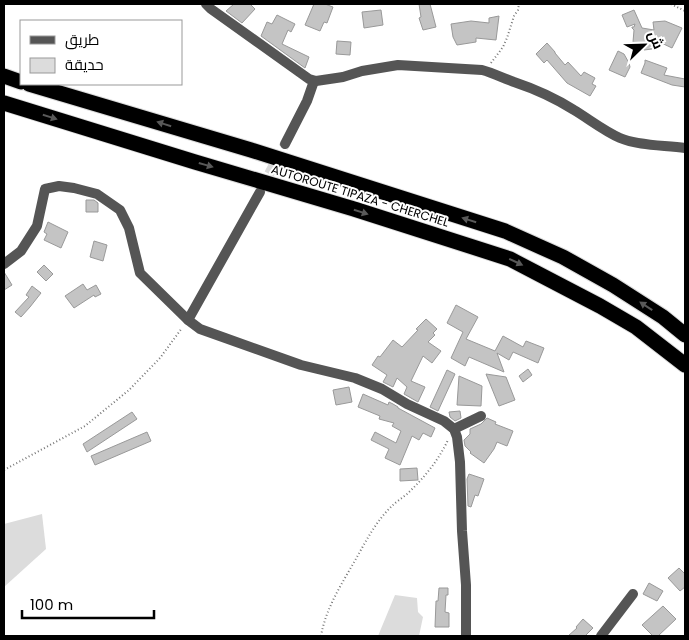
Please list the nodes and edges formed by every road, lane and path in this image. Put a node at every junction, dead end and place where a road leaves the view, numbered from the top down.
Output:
1 (206, 4) edge
2 (519, 4) edge
3 (671, 4) edge
4 (685, 11) edge
5 (485, 71) junction
6 (4, 76) edge
7 (314, 81) junction
8 (20, 82) edge
9 (32, 85) edge
10 (4, 103) edge
11 (285, 144) tunnel mouth
12 (685, 148) edge
13 (260, 192) tunnel mouth
14 (4, 264) edge
15 (188, 320) junction
16 (685, 335) edge
17 (685, 365) edge
18 (482, 416) dead end
19 (454, 429) junction
20 (4, 470) edge
21 (633, 594) dead end
22 (320, 636) edge
23 (466, 636) edge
24 (601, 636) edge

1 - 7 street
2 - 5 path
3 - 4 path
5 - 7 street
5 - 12 street
6 - 8 highway
7 - 11 street
16 -> 9 highway, AUTOROUTE TIPAZA - CHERCHEL
10 -> 17 highway, AUTOROUTE TIPAZA - CHERCHEL
13 - 15 street
14 - 15 street
15 - 19 street
15 - 20 path
18 - 19 street
19 - 22 path
19 - 23 street
21 - 24 street

